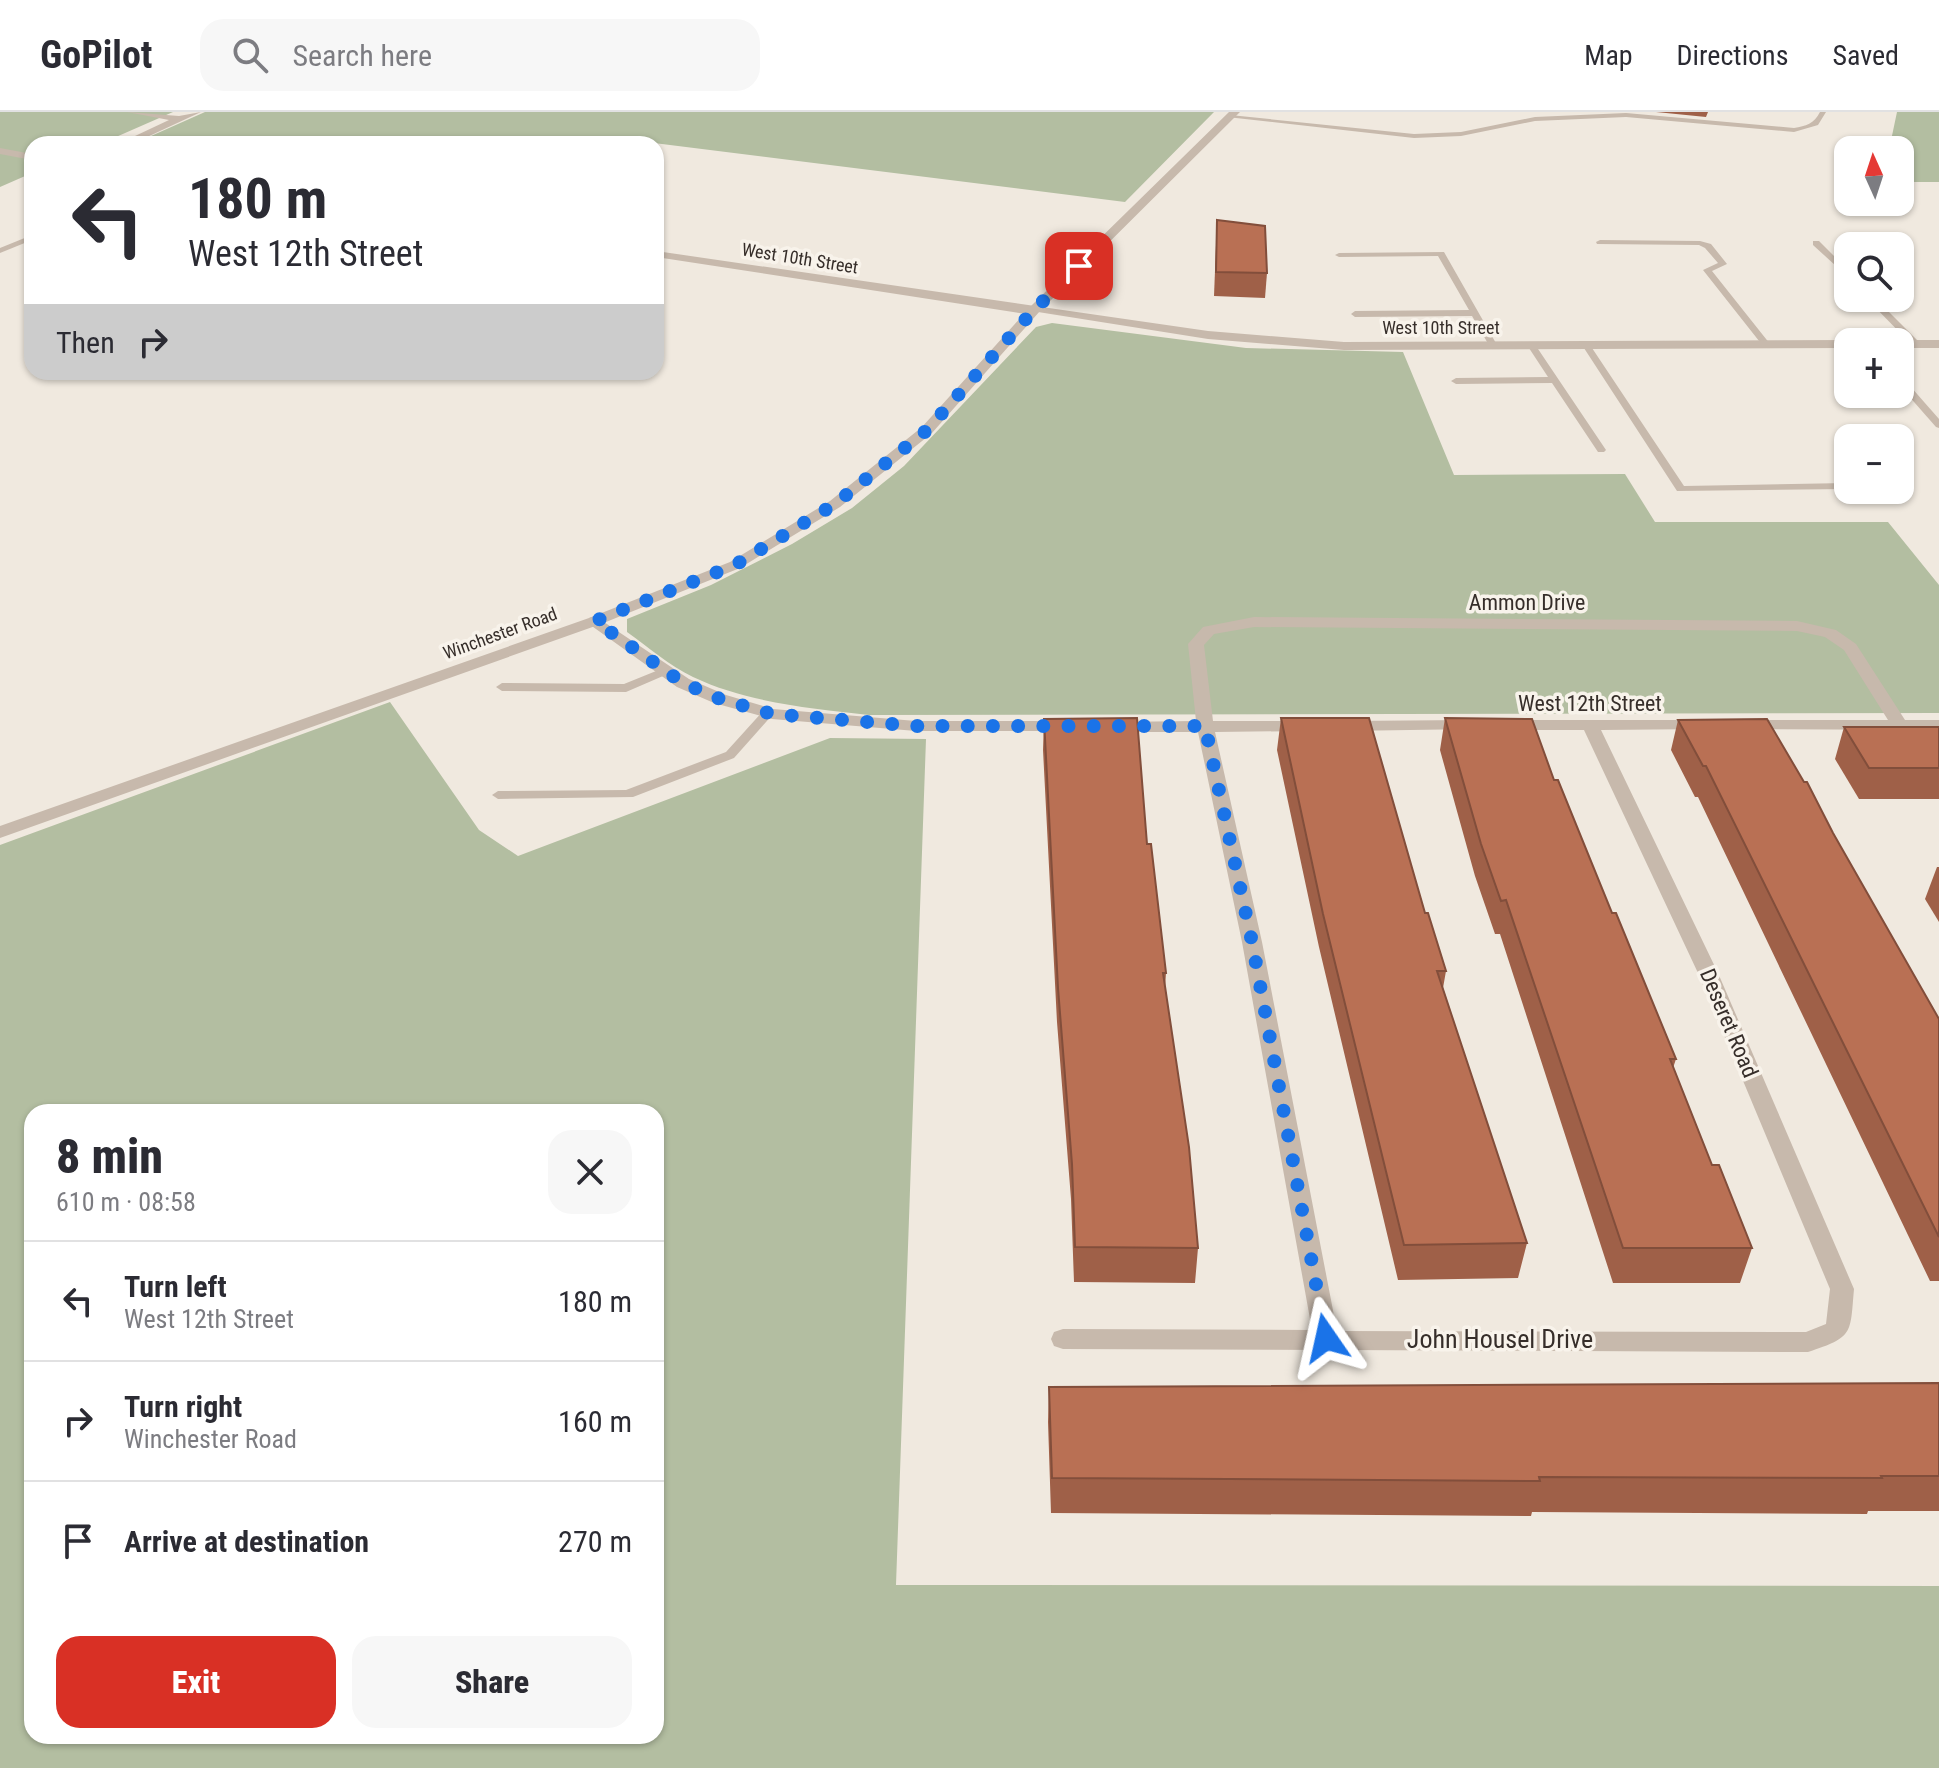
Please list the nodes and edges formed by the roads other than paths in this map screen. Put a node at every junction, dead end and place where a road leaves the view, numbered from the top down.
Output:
1 (132, 112) edge
2 (196, 112) edge
3 (1823, 112) edge
4 (1232, 115) edge
5 (181, 119) junction
6 (142, 136) edge
7 (0, 151) edge
8 (24, 156) edge
9 (24, 240) edge
10 (1600, 242) dead end
11 (1816, 243) dead end
12 (0, 251) edge
13 (664, 255) edge
14 (1339, 255) dead end
15 (1834, 261) edge
16 (1035, 310) junction
17 (1884, 312) edge
18 (1475, 313) junction
19 (1355, 314) dead end
20 (1766, 344) junction
21 (1834, 344) edge
22 (1916, 344) joint
23 (1939, 344) edge
24 (1493, 345) junction
25 (1531, 345) junction
26 (1586, 345) junction
27 (1552, 380) junction
28 (1456, 381) dead end
29 (1914, 396) edge
30 (1939, 425) edge
31 (1601, 450) dead end
32 (1834, 486) edge
33 (595, 621) junction
34 (666, 671) junction
35 (502, 687) dead end
36 (768, 713) junction
37 (1899, 724) junction
38 (1590, 725) junction
39 (1939, 725) edge
40 (1205, 726) junction
41 (498, 795) dead end
42 (0, 832) edge
43 (1838, 1329) joint
44 (1326, 1338) junction
45 (1063, 1339) dead end

1 - 5 street
2 - 5 street
3 - 4 lane
4 - 16 street, Winchester Road
5 - 6 street
7 - 8 street
9 - 12 lane
10 - 20 lane
11 - 15 lane
13 - 16 street, West 10th Street
14 - 18 lane
16 - 24 street, West 10th Street
16 - 33 street, Winchester Road
17 - 22 lane
18 - 19 lane
18 - 24 lane
20 - 21 street, West 10th Street
20 - 26 street, West 10th Street
22 - 23 street
24 - 25 street, West 10th Street
25 - 26 street, West 10th Street
25 - 27 lane
26 - 32 lane
27 - 28 lane
27 - 31 lane
29 - 30 lane
33 - 34 street, West 12th Street
33 - 42 street, Winchester Road
34 - 35 lane
34 - 36 street, West 12th Street
36 - 40 street, West 12th Street
36 - 41 lane
37 - 38 street, West 12th Street
37 - 39 street, West 12th Street
37 - 40 street, Ammon Drive
38 - 40 street, West 12th Street
38 - 43 street, Deseret Road
40 - 44 street, Ammon Drive
43 - 44 street, John Housel Drive
44 - 45 street, John Housel Drive

